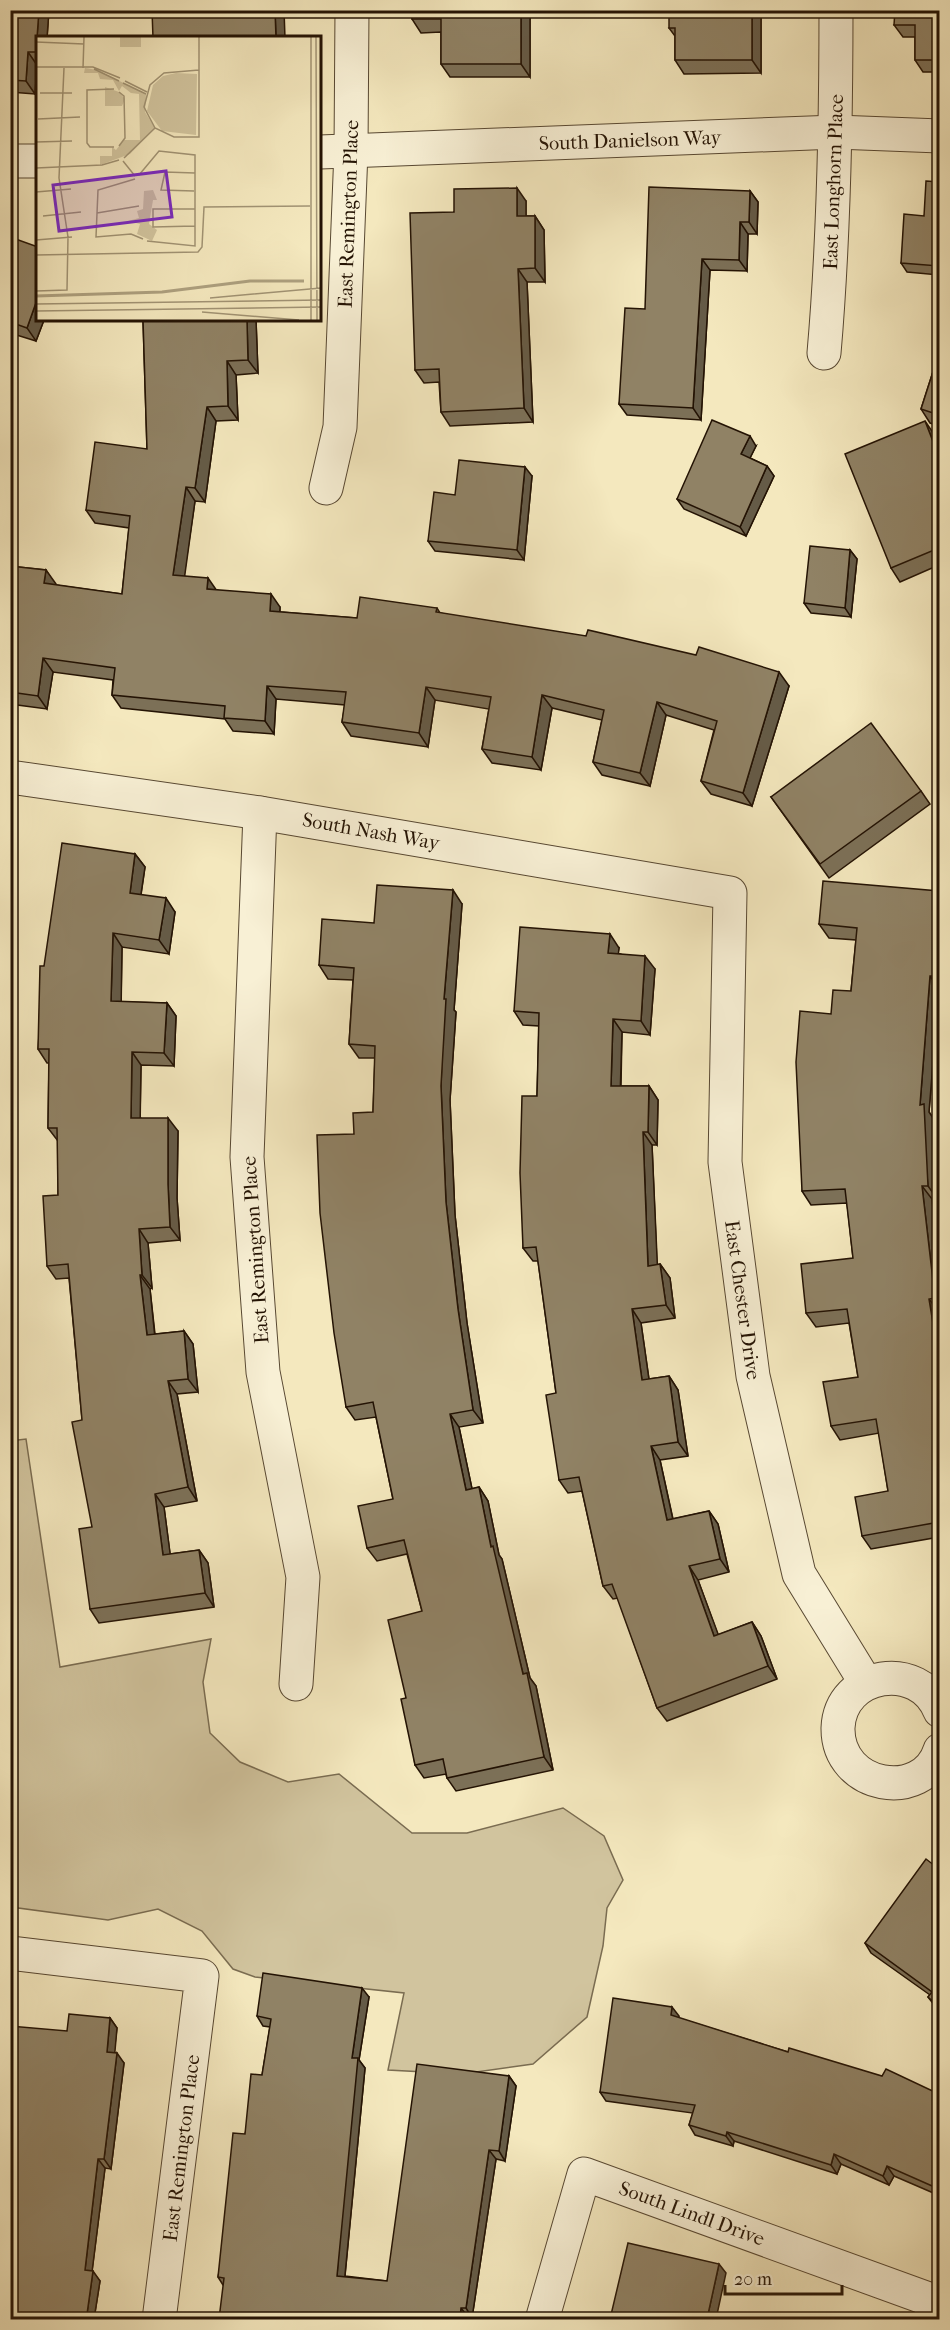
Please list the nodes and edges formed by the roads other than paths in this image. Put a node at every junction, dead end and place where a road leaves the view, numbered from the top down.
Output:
1 (352, 10) edge
2 (836, 10) edge
3 (836, 132) junction
4 (939, 136) edge
5 (335, 152) edge
6 (10, 161) edge
7 (36, 161) edge
8 (824, 353) dead end
9 (326, 488) dead end
10 (10, 777) edge
11 (260, 813) junction
12 (730, 893) joint
13 (866, 1683) junction
14 (296, 1684) dead end
15 (935, 1694) edge
16 (935, 1768) edge
17 (10, 1953) edge
18 (932, 2310) edge
19 (159, 2319) edge
20 (542, 2319) edge

1 - 5 street, East Remington Place
2 - 3 street, East Longhorn Place
3 - 4 street, South Danielson Way
3 - 5 street, South Danielson Way
3 - 8 street, East Longhorn Place
5 - 9 street, East Remington Place
6 - 7 street
10 - 11 street, South Nash Way
11 - 12 street, South Nash Way
11 - 14 street, East Remington Place
12 - 13 street, East Chester Drive
13 - 15 street
13 - 16 street
17 - 19 street, East Remington Place
18 - 20 street, South Lindl Drive

